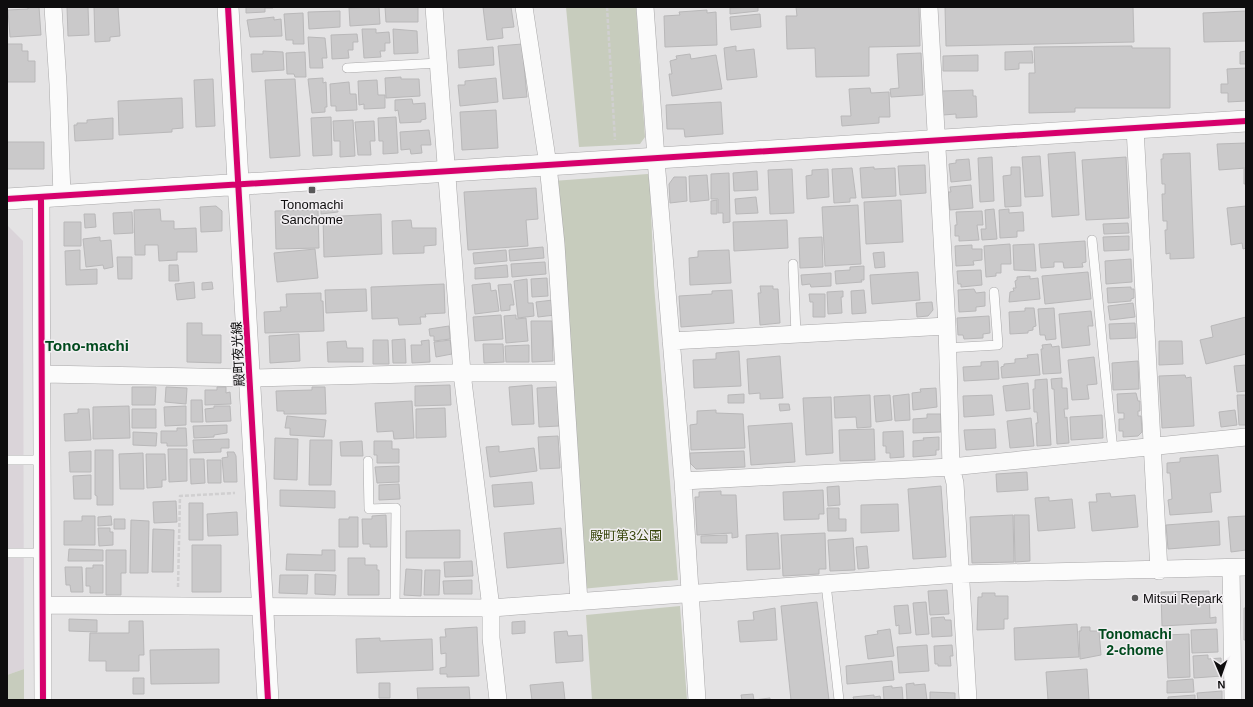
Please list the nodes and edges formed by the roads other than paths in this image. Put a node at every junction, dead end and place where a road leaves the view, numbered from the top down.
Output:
1 (53, 7) edge
2 (228, 7) edge
3 (434, 7) edge
4 (524, 7) edge
5 (645, 7) edge
6 (929, 7) edge
7 (440, 63) junction
8 (347, 68) dead end
9 (1246, 121) edge
10 (1135, 128) junction
11 (935, 140) junction
12 (656, 158) junction
13 (548, 165) junction
14 (446, 171) junction
15 (239, 184) junction
16 (62, 196) junction
17 (42, 197) junction
18 (7, 199) edge
19 (1092, 240) dead end
20 (792, 264) dead end
21 (994, 292) dead end
22 (946, 326) junction
23 (796, 334) junction
24 (671, 340) junction
25 (946, 348) junction
26 (462, 373) junction
27 (563, 373) junction
28 (43, 374) junction
29 (250, 378) junction
30 (1246, 437) edge
31 (1152, 447) junction
32 (1113, 451) junction
33 (7, 460) edge
34 (43, 460) junction
35 (368, 462) dead end
36 (951, 467) junction
37 (683, 481) junction
38 (43, 552) junction
39 (7, 553) edge
40 (1238, 568) edge
41 (1159, 571) junction
42 (960, 574) junction
43 (826, 584) junction
44 (690, 595) junction
45 (579, 602) junction
46 (43, 605) junction
47 (262, 607) junction
48 (395, 608) junction
49 (491, 608) junction
50 (43, 700) edge
51 (268, 700) edge
52 (498, 700) edge
53 (697, 700) edge
54 (839, 700) edge
55 (968, 700) edge
56 (1234, 700) edge

1 - 16 street
2 - 15 street, 殿町夜光線
3 - 7 street
4 - 13 street
5 - 12 street
6 - 11 street
7 - 8 lane
7 - 14 street
9 - 10 street
10 - 11 street
10 - 31 street
11 - 12 street
11 - 22 street
12 - 13 street
12 - 24 street
13 - 14 street
13 - 27 street
14 - 15 street
14 - 26 street
15 - 16 street
15 - 29 street, 殿町夜光線
16 - 17 street
17 - 18 street
17 - 28 street
19 - 32 lane
20 - 23 lane
21 - 25 lane
22 - 23 street
22 - 25 street
23 - 24 street
24 - 37 street
25 - 36 street
26 - 27 street
26 - 29 street
26 - 49 street
27 - 45 street
28 - 29 street
28 - 34 street
29 - 47 street, 殿町夜光線
30 - 31 street
31 - 32 street
31 - 41 street
32 - 36 street
33 - 34 lane
34 - 38 street
35 - 48 lane
36 - 37 street
36 - 42 street
37 - 44 street
38 - 39 lane
38 - 46 street
40 - 41 street
40 - 56 street
41 - 42 street
42 - 43 street
42 - 55 street
43 - 44 street
43 - 54 lane
44 - 45 street
44 - 53 street
45 - 49 street
46 - 47 street
46 - 50 street
47 - 48 street
47 - 51 street, 殿町夜光線
48 - 49 street
49 - 52 street

